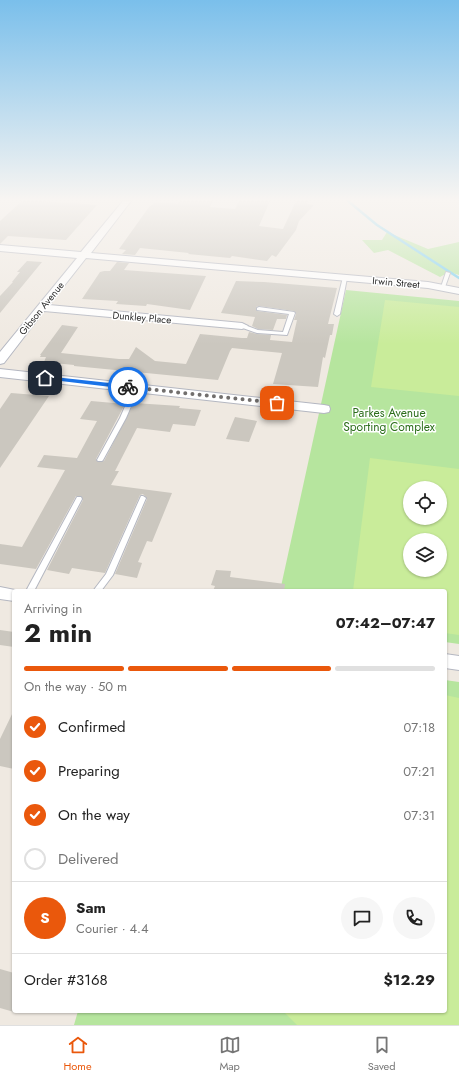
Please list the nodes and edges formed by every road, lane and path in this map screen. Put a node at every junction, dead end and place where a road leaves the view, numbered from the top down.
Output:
1 (9, 249) edge
2 (90, 249) edge
3 (84, 256) junction
4 (448, 273) dead end
5 (345, 278) junction
6 (443, 287) junction
7 (457, 291) dead end
8 (42, 308) junction
9 (259, 309) dead end
10 (337, 314) dead end
11 (242, 326) joint
12 (0, 360) edge
13 (0, 373) edge
14 (136, 388) junction
15 (324, 408) dead end
16 (100, 460) dead end
17 (143, 498) dead end
18 (79, 499) dead end
19 (31, 589) edge
20 (98, 589) edge
21 (0, 593) edge
22 (12, 595) edge
23 (447, 661) edge
24 (459, 663) edge

1 - 3 street, Irwin Street
2 - 3 street, Gibson Avenue
3 - 5 street, Irwin Street
3 - 8 street, Gibson Avenue
4 - 6 lane
5 - 6 street, Irwin Street
5 - 10 lane
6 - 7 street, Irwin Street
8 - 11 street, Dunkley Place
8 - 12 street, Gibson Avenue
9 - 11 lane
13 - 14 street
14 - 15 street
14 - 16 lane
17 - 20 lane
18 - 19 lane
21 - 22 street
23 - 24 street

